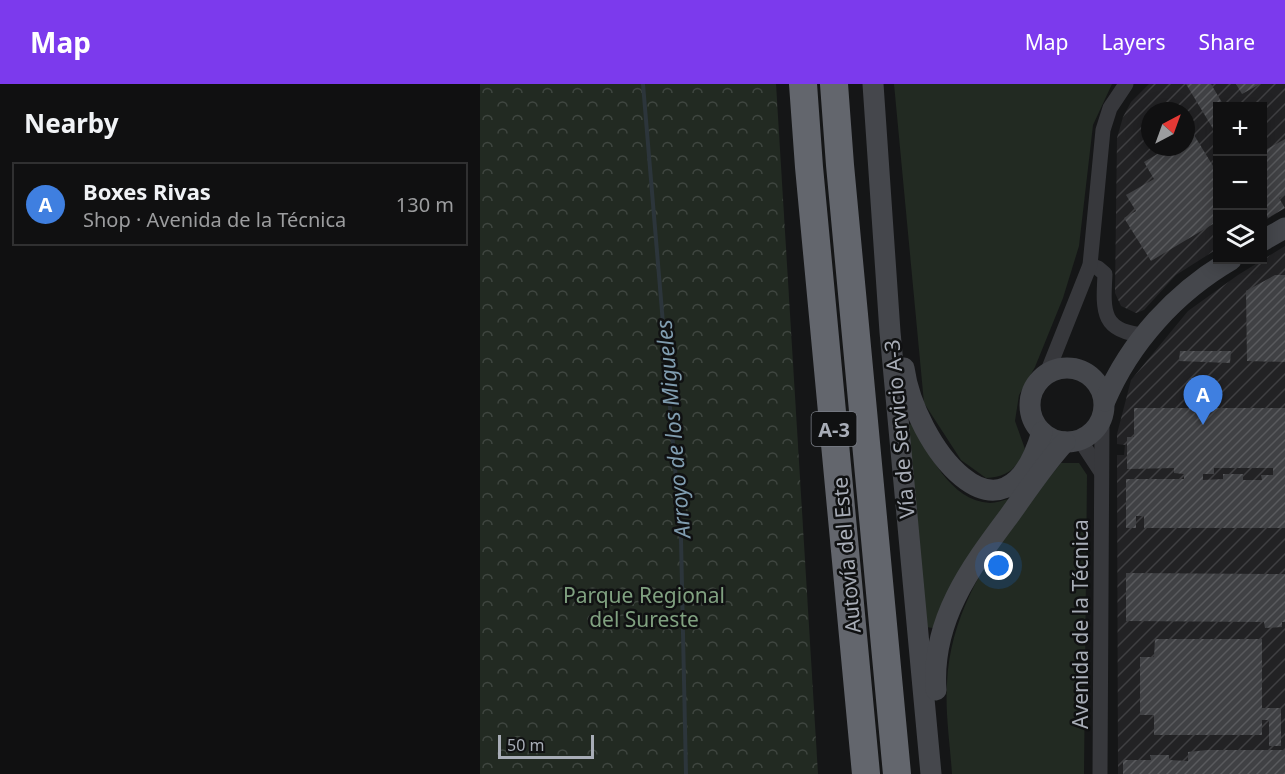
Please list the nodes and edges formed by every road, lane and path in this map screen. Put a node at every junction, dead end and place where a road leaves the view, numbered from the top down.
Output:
1 (803, 84) edge
2 (834, 84) edge
3 (873, 84) edge
4 (1126, 84) edge
5 (1285, 228) edge
6 (1267, 239) edge
7 (1225, 264) edge
8 (1090, 265) junction
9 (888, 300) junction
10 (1138, 342) junction
11 (1081, 370) junction
12 (1047, 373) junction
13 (1103, 410) junction
14 (1042, 432) junction
15 (1073, 441) junction
16 (1102, 475) junction
17 (866, 774) edge
18 (897, 774) edge
19 (931, 774) edge
20 (942, 774) edge
21 (1100, 774) edge

1 - 17 highway, Autovía del Este / A-3
2 - 18 highway, Autovía del Este / A-3
3 - 9 main road, Vía de Servicio A-3
4 - 8 street
5 - 6 main road
7 - 10 main road
8 - 10 street
8 - 12 street
9 - 14 main road
9 - 19 main road, Vía de Servicio A-3
10 - 11 main road
10 - 13 main road
11 - 12 main road
11 - 13 main road
12 - 14 main road
13 - 15 main road
13 - 16 street, Avenida de la Técnica
14 - 15 main road
15 - 16 street
15 - 20 main road
16 - 21 street, Avenida de la Técnica

